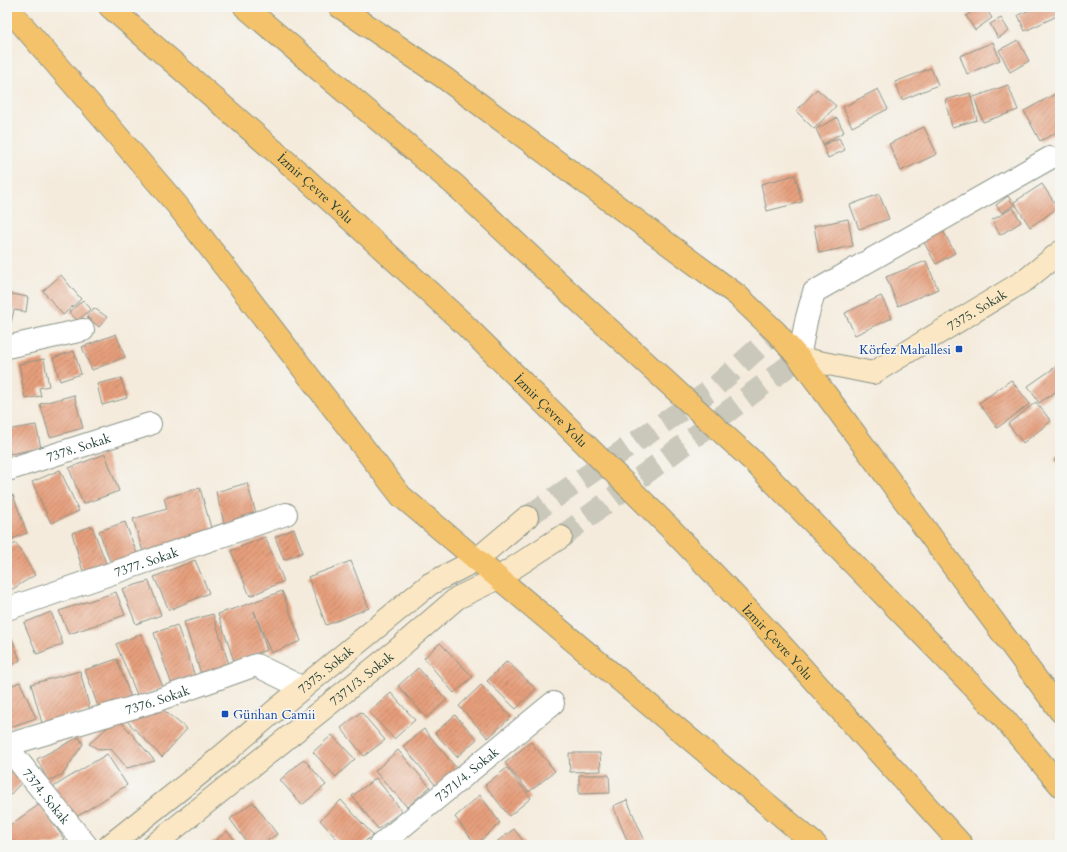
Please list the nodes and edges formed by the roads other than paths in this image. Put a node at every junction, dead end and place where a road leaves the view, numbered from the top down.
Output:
1 (7, 7) edge
2 (110, 7) edge
3 (245, 7) edge
4 (340, 7) edge
5 (1050, 158) dead end
6 (1060, 252) edge
7 (83, 330) dead end
8 (7, 347) edge
9 (799, 358) junction
10 (150, 424) dead end
11 (7, 470) edge
12 (286, 514) dead end
13 (527, 517) tunnel mouth
14 (561, 536) tunnel mouth
15 (476, 560) junction
16 (498, 578) junction
17 (7, 609) edge
18 (303, 688) junction
19 (553, 703) dead end
20 (1060, 711) edge
21 (7, 746) edge
22 (1060, 785) edge
23 (86, 845) edge
24 (110, 845) edge
25 (154, 845) edge
26 (380, 845) edge
27 (816, 845) edge
28 (962, 845) edge

1 - 15 highway
2 - 28 highway, İzmir Çevre Yolu
3 - 22 highway
4 - 9 highway
5 - 9 street
6 - 9 street, 7375. Sokak
7 - 8 street
9 - 20 highway
10 - 11 street, 7378. Sokak
12 - 17 street, 7377. Sokak
13 - 15 street, 7375. Sokak
14 - 16 street
15 - 16 highway
15 - 18 street, 7375. Sokak
16 - 25 street, 7371/3. Sokak
16 - 27 highway
18 - 21 street, 7376. Sokak
18 - 24 street, 7375. Sokak
19 - 26 street, 7371/4. Sokak
21 - 23 street, 7374. Sokak

